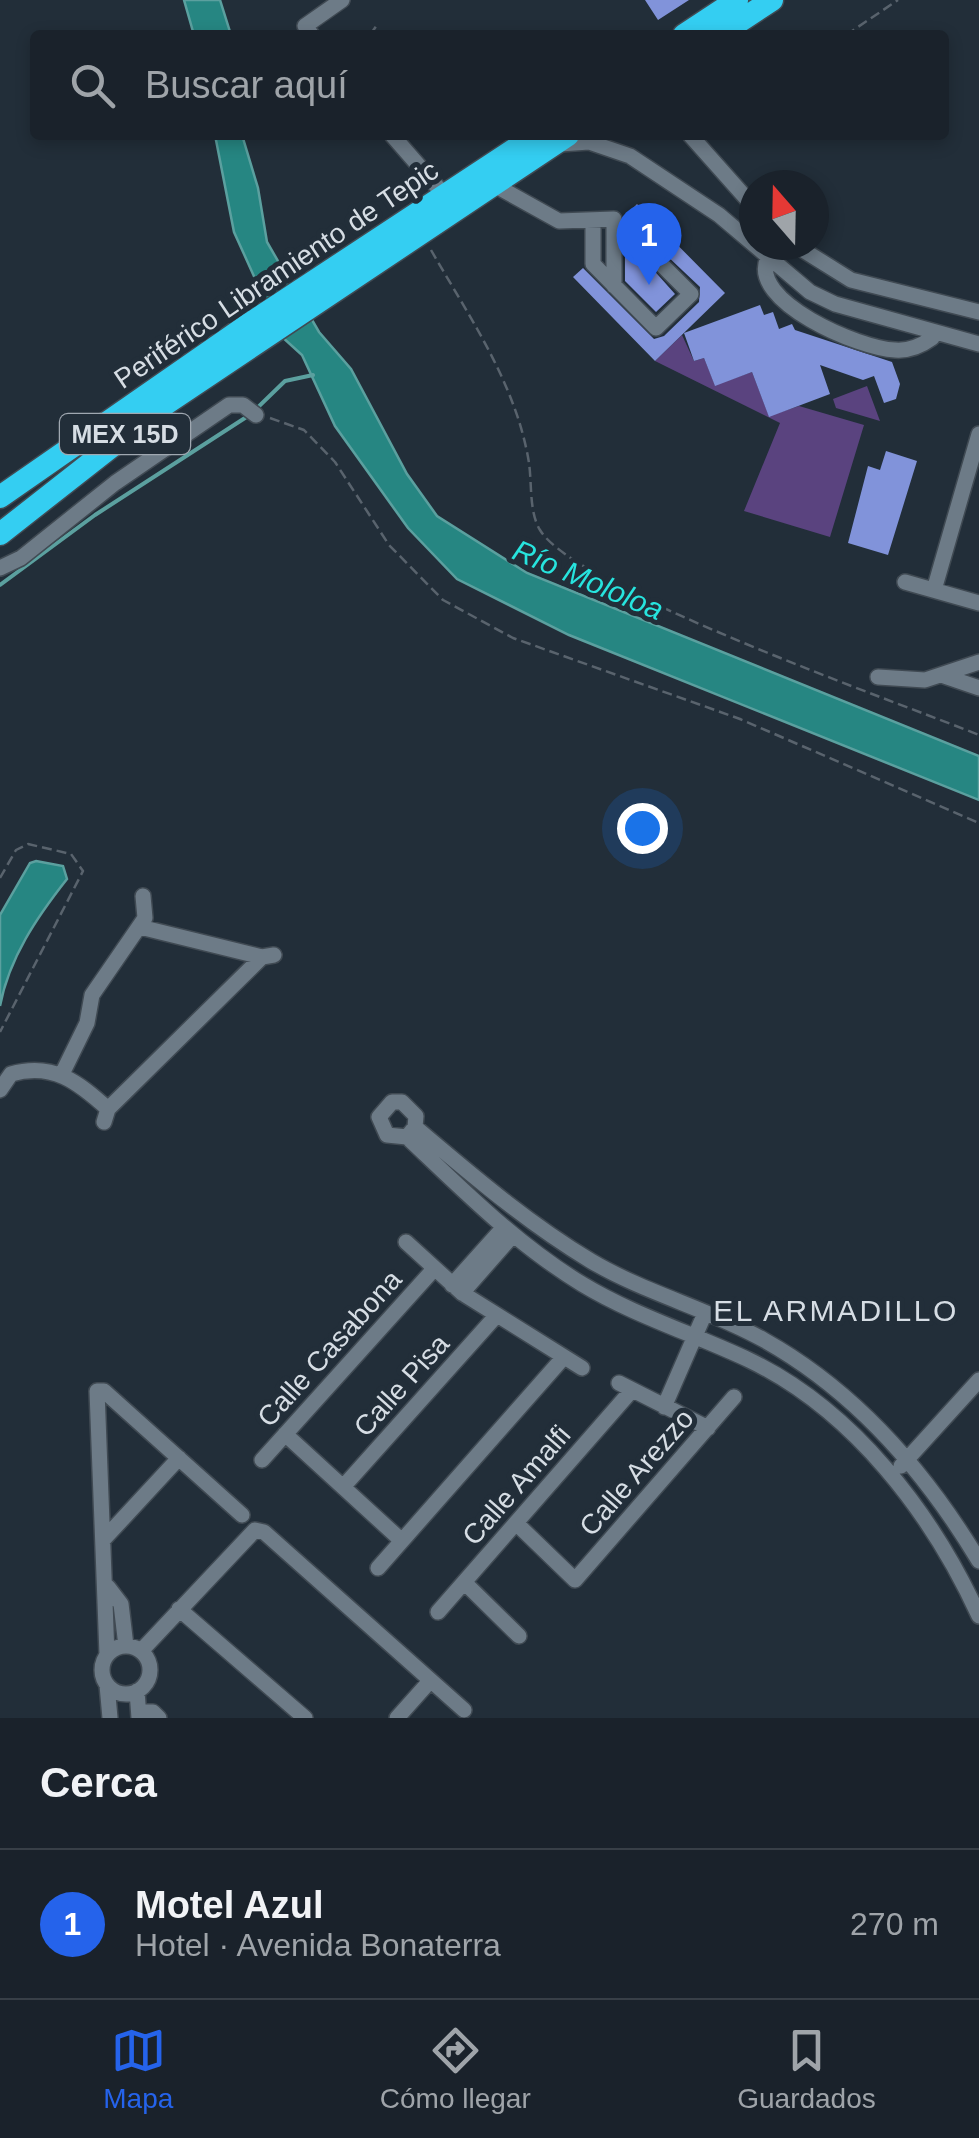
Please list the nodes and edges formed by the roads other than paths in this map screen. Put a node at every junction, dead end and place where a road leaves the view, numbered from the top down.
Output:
1 (342, 0) edge
2 (772, 0) edge
3 (745, 16) edge
4 (711, 18) edge
5 (308, 30) edge
6 (396, 140) edge
7 (550, 140) edge
8 (551, 140) edge
9 (564, 140) edge
10 (694, 140) edge
11 (496, 186) junction
12 (739, 190) edge
13 (446, 197) junction
14 (593, 220) junction
15 (739, 232) edge
16 (761, 260) edge
17 (772, 260) edge
18 (819, 260) edge
19 (661, 264) dead end
20 (614, 286) junction
21 (312, 293) junction
22 (979, 312) edge
23 (251, 333) junction
24 (932, 338) dead end
25 (979, 344) edge
26 (252, 412) road end
27 (979, 434) edge
28 (0, 497) edge
29 (0, 534) edge
30 (0, 570) edge
31 (906, 582) dead end
32 (934, 590) junction
33 (979, 603) edge
34 (979, 662) edge
35 (944, 676) junction
36 (878, 677) dead end
37 (979, 688) edge
38 (143, 896) dead end
39 (140, 928) junction
40 (62, 1074) junction
41 (0, 1090) edge
42 (508, 1231) junction
43 (406, 1242) dead end
44 (434, 1269) junction
45 (457, 1289) junction
46 (705, 1313) junction
47 (496, 1316) junction
48 (695, 1336) junction
49 (563, 1358) junction
50 (582, 1368) dead end
51 (979, 1380) edge
52 (734, 1396) dead end
53 (664, 1407) junction
54 (708, 1428) junction
55 (285, 1434) junction
56 (179, 1458) junction
57 (908, 1458) junction
58 (262, 1460) dead end
59 (892, 1476) junction
60 (343, 1487) junction
61 (242, 1515) dead end
62 (516, 1522) junction
63 (104, 1539) junction
64 (402, 1540) junction
65 (979, 1561) edge
66 (378, 1568) dead end
67 (464, 1582) junction
68 (108, 1588) junction
69 (179, 1608) junction
70 (438, 1612) dead end
71 (979, 1616) edge
72 (124, 1628) junction
73 (105, 1630) junction
74 (519, 1636) dead end
75 (133, 1648) junction
76 (107, 1655) junction
77 (430, 1681) junction
78 (107, 1685) junction
79 (137, 1691) junction
80 (464, 1710) dead end
81 (139, 1715) edge
82 (110, 1718) edge
83 (159, 1718) edge
84 (305, 1718) edge
85 (397, 1718) edge

1 - 5 street
2 - 3 highway
3 - 4 highway
6 - 13 street
7 - 13 highway, Periférico Libramiento de Tepic / MEX 15D
8 - 11 highway, Periférico Libramiento de Tepic / MEX 15D
9 - 15 street
10 - 12 street
11 - 14 street
11 - 21 highway, Periférico Libramiento de Tepic / MEX 15D
13 - 21 highway, Periférico Libramiento de Tepic / MEX 15D
14 - 20 street
14 - 20 street
16 - 24 street
17 - 25 street
18 - 22 street
19 - 20 street
21 - 23 highway, Periférico Libramiento de Tepic / MEX 15D
23 - 28 highway, Periférico Libramiento de Tepic / MEX 15D
23 - 29 highway, Periférico Libramiento de Tepic / MEX 15D
26 - 30 street
27 - 32 street
31 - 32 street
32 - 33 street
34 - 35 street
35 - 36 street
35 - 37 street
38 - 39 street
39 - 40 street
39 - 40 street
40 - 41 street
42 - 45 street
42 - 46 street
42 - 48 street
43 - 44 street
44 - 45 street
44 - 55 street, Calle Casabona
45 - 47 street
46 - 48 street
46 - 57 street
47 - 49 street
47 - 60 street, Calle Pisa
48 - 53 street
48 - 59 street
49 - 50 street
49 - 64 street
51 - 57 street
52 - 54 street, Calle Arezzo
53 - 54 street
53 - 62 street, Calle Amalfi
54 - 62 street, Calle Arezzo
55 - 58 street, Calle Casabona
55 - 60 street
56 - 61 street
56 - 63 street
56 - 63 street
57 - 59 street
57 - 65 street
59 - 71 street
60 - 64 street
62 - 67 street, Calle Amalfi
63 - 68 street
64 - 66 street
67 - 70 street, Calle Amalfi
67 - 74 street
68 - 72 street
68 - 73 street
69 - 75 street
69 - 77 street
69 - 84 street
72 - 73 street
72 - 75 street
73 - 76 street
75 - 76 street
75 - 79 street
76 - 78 street
77 - 80 street
77 - 85 street
78 - 79 street
78 - 82 street
79 - 81 street
81 - 83 street

